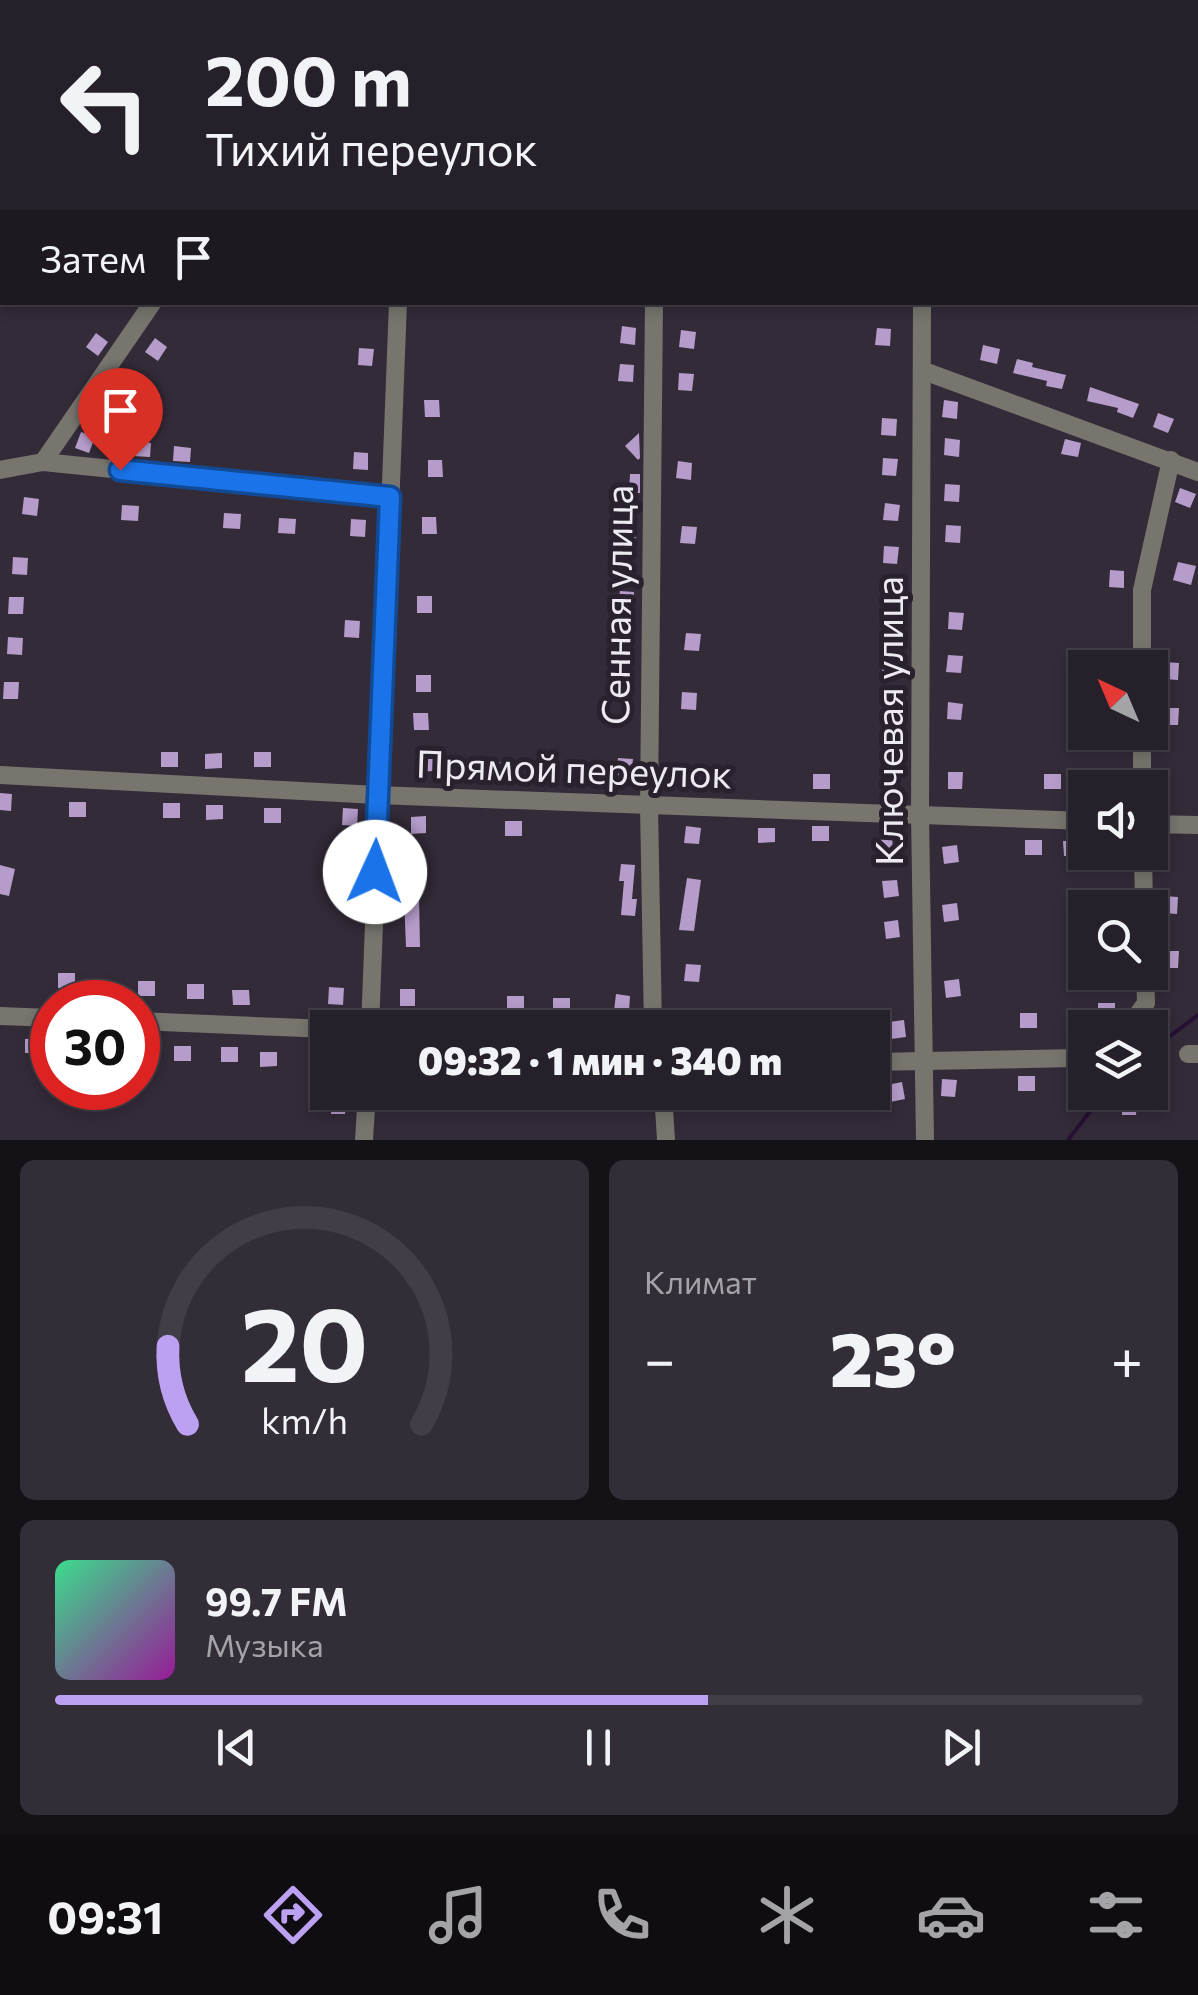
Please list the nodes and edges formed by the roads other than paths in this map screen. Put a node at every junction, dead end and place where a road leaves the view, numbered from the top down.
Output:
1 (151, 305) edge
2 (398, 305) edge
3 (654, 305) edge
4 (922, 305) edge
5 (924, 371) junction
6 (1171, 460) junction
7 (43, 462) junction
8 (0, 470) edge
9 (1198, 472) edge
10 (390, 497) junction
11 (1142, 650) edge
12 (0, 776) edge
13 (377, 795) junction
14 (648, 806) junction
15 (920, 814) junction
16 (1068, 820) edge
17 (1168, 824) edge
18 (1198, 825) edge
19 (371, 1010) edge
20 (652, 1010) edge
21 (0, 1016) edge
22 (30, 1017) edge
23 (160, 1022) edge
24 (310, 1028) edge
25 (926, 1058) junction
26 (1068, 1058) edge
27 (890, 1061) edge
28 (366, 1110) edge
29 (664, 1110) edge
30 (364, 1140) edge
31 (666, 1140) edge
32 (925, 1140) edge

1 - 7 street
2 - 10 street
3 - 14 street, Сенная улица
4 - 5 street, Ключевая улица
5 - 6 street
5 - 15 street, Ключевая улица
6 - 9 street
6 - 11 street
7 - 8 street
7 - 10 street
10 - 13 street
12 - 13 street, Прямой переулок
13 - 14 street, Прямой переулок
13 - 19 street
14 - 15 street, Прямой переулок
14 - 20 street, Сенная улица
15 - 16 street, Прямой переулок
15 - 25 street, Ключевая улица
17 - 18 street
21 - 22 street
23 - 24 street
25 - 26 street
25 - 27 street
25 - 32 street, Ключевая улица
28 - 30 street
29 - 31 street

